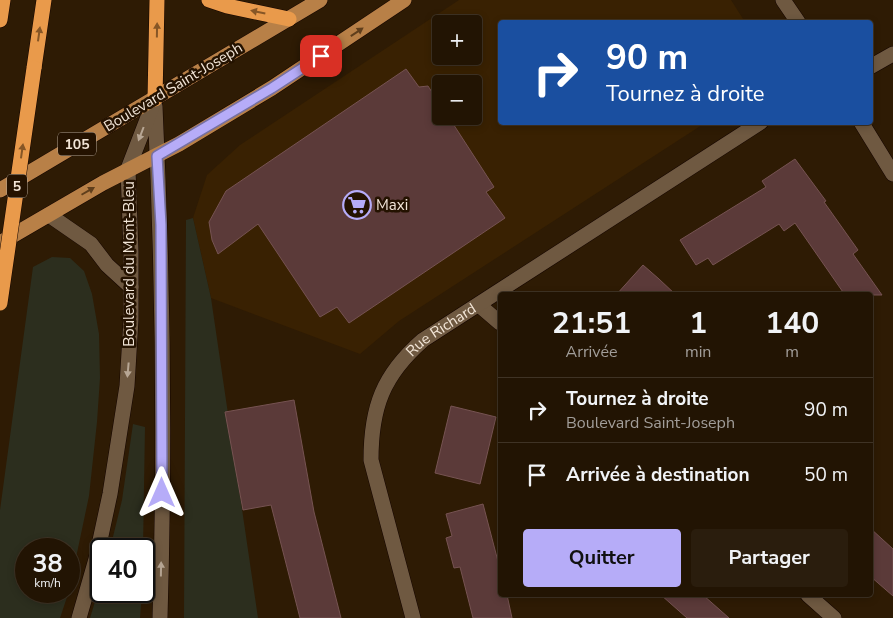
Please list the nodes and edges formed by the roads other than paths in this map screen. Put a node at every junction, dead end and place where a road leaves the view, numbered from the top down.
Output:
1 (3, 0) edge
2 (44, 0) edge
3 (157, 0) edge
4 (209, 0) edge
5 (320, 0) edge
6 (404, 0) edge
7 (783, 0) edge
8 (289, 19) junction
9 (0, 20) edge
10 (797, 20) edge
11 (893, 54) edge
12 (873, 65) edge
13 (154, 99) junction
14 (756, 125) edge
15 (863, 125) edge
16 (157, 156) junction
17 (128, 169) junction
18 (893, 174) edge
19 (0, 190) edge
20 (48, 215) junction
21 (0, 243) edge
22 (131, 286) junction
23 (499, 292) edge
24 (498, 293) edge
25 (0, 303) edge
26 (479, 305) junction
27 (498, 321) edge
28 (810, 597) edge
29 (78, 618) edge
30 (160, 618) edge
31 (413, 618) edge
32 (834, 618) edge

1 - 9 highway
25 -> 2 highway, 5, bridge
13 -> 3 highway
8 -> 4 highway
5 - 8 main road, Boulevard Saint-Joseph
16 -> 6 main road
7 - 10 street
8 - 13 main road, Boulevard Saint-Joseph
11 - 12 street
13 - 16 street, Boulevard du Mont-Bleu
13 -> 17 street, Boulevard du Mont-Bleu
13 - 19 main road, Boulevard Saint-Joseph / 105
14 - 23 street, Rue Richard
15 - 18 street
16 - 17 main road
30 -> 16 street, Boulevard du Mont-Bleu
20 -> 17 main road
17 - 22 street, Boulevard du Mont-Bleu
20 - 21 main road
20 - 22 street
22 -> 29 street, Boulevard du Mont-Bleu
24 - 26 street, Rue Richard
26 - 27 street
26 - 31 street, Rue Richard
28 - 32 street

